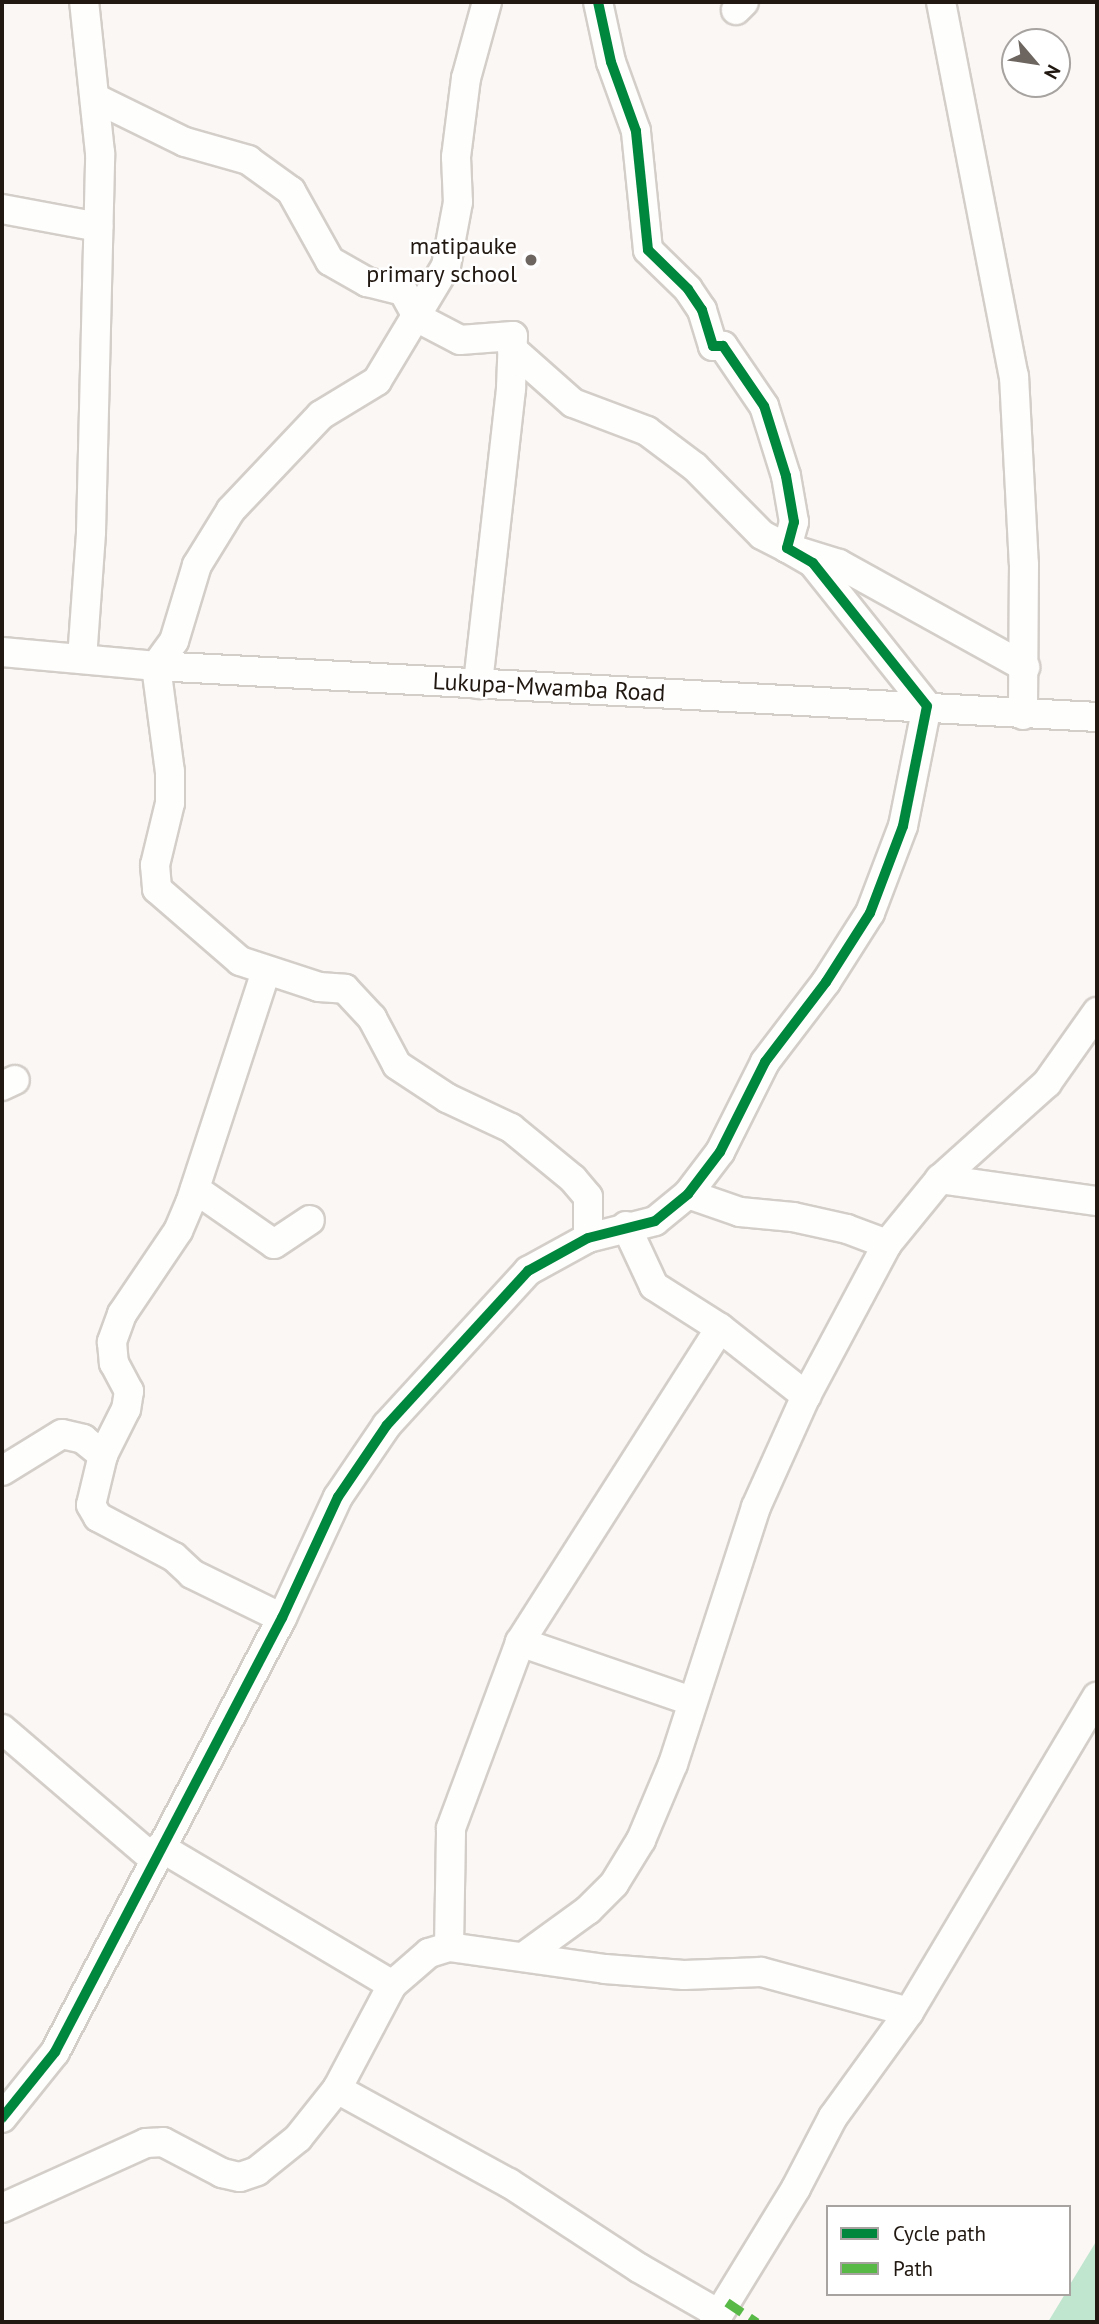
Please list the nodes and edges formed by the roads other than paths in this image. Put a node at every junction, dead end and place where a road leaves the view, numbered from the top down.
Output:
1 (84, 2) edge
2 (487, 2) edge
3 (598, 2) edge
4 (941, 2) edge
5 (95, 98) junction
6 (2, 209) edge
7 (98, 227) junction
8 (418, 318) junction
9 (512, 349) junction
10 (787, 548) junction
11 (2, 652) edge
12 (82, 659) junction
13 (156, 666) junction
14 (1025, 667) junction
15 (478, 684) junction
16 (928, 706) junction
17 (1023, 715) junction
18 (1097, 716) edge
19 (266, 971) junction
20 (1097, 1012) edge
21 (940, 1179) junction
22 (195, 1189) junction
23 (688, 1194) junction
24 (1097, 1201) edge
25 (310, 1220) dead end
26 (626, 1226) junction
27 (588, 1238) junction
28 (887, 1244) junction
29 (720, 1328) junction
30 (806, 1396) junction
31 (103, 1455) junction
32 (2, 1471) edge
33 (282, 1619) junction
34 (520, 1642) junction
35 (1097, 1697) edge
36 (691, 1700) junction
37 (2, 1729) edge
38 (158, 1854) junction
39 (449, 1947) junction
40 (526, 1955) junction
41 (392, 1985) junction
42 (909, 2012) junction
43 (337, 2089) junction
44 (2, 2118) edge
45 (2, 2208) edge
46 (716, 2318) edge

1 - 5 street
2 - 8 street
3 - 10 street
4 - 14 street
5 - 7 street
5 - 8 street
6 - 7 street
7 - 12 street
8 - 9 street
8 - 13 street
9 - 10 street
9 - 15 street
10 - 14 street
10 - 16 street
11 - 12 street, Lukupa-Mwamba Road
12 - 13 street, Lukupa-Mwamba Road
13 - 15 street, Lukupa-Mwamba Road
13 - 19 street
14 - 17 street
15 - 16 street, Lukupa-Mwamba Road
16 - 17 street, Lukupa-Mwamba Road
16 - 23 street
17 - 18 street, Lukupa-Mwamba Road
19 - 22 street
19 - 27 street
20 - 21 street
21 - 24 street
21 - 28 street
22 - 25 street
22 - 31 street
23 - 26 street
23 - 28 street
26 - 27 street
26 - 29 street
27 - 33 street
28 - 30 street
29 - 30 street
29 - 34 street
30 - 36 street
31 - 32 street
31 - 33 street
33 - 38 street
34 - 36 street
34 - 39 street
35 - 42 street
36 - 40 street
37 - 38 street
38 - 41 street
38 - 44 street
39 - 40 street
39 - 41 street
40 - 42 street
41 - 43 street
42 - 46 street
43 - 45 street
43 - 46 street

